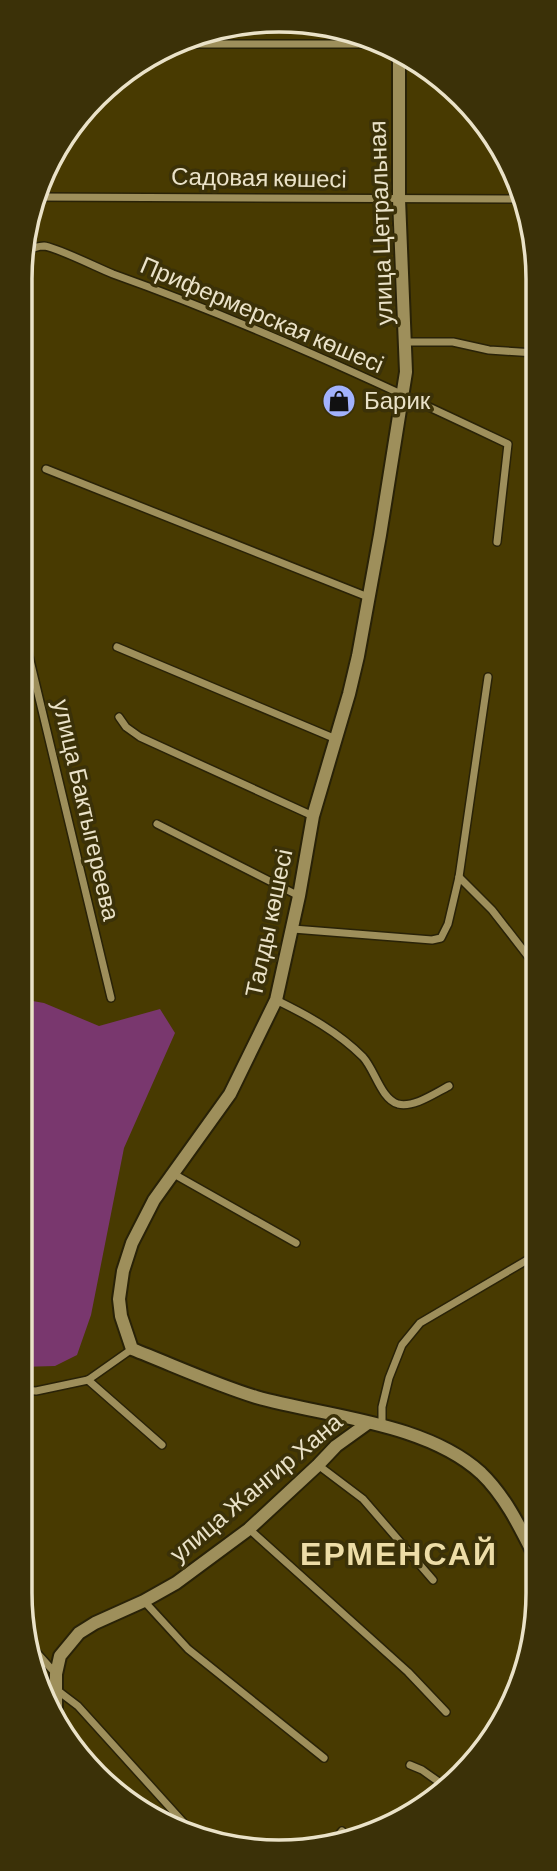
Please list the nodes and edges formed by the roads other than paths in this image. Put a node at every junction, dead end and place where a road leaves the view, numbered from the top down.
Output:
1 (202, 44) edge
2 (355, 44) edge
3 (399, 63) edge
4 (46, 197) edge
5 (399, 199) junction
6 (512, 199) edge
7 (34, 248) edge
8 (406, 342) junction
9 (526, 352) edge
10 (401, 393) junction
11 (46, 469) dead end
12 (497, 542) dead end
13 (368, 597) junction
14 (117, 648) dead end
15 (32, 669) edge
16 (488, 677) dead end
17 (119, 717) dead end
18 (336, 738) junction
19 (313, 816) junction
20 (156, 824) dead end
21 (459, 877) junction
22 (299, 896) junction
23 (293, 929) junction
24 (526, 954) edge
25 (111, 998) dead end
26 (276, 1000) junction
27 (449, 1086) dead end
28 (172, 1172) junction
29 (296, 1243) dead end
30 (526, 1261) edge
31 (132, 1349) junction
32 (88, 1380) junction
33 (32, 1391) edge
34 (368, 1423) junction
35 (382, 1426) junction
36 (162, 1446) dead end
37 (318, 1465) junction
38 (249, 1529) junction
39 (526, 1540) edge
40 (433, 1580) dead end
41 (144, 1601) junction
42 (40, 1655) edge
43 (56, 1674) junction
44 (57, 1690) junction
45 (57, 1702) edge
46 (446, 1712) dead end
47 (324, 1758) dead end
48 (410, 1765) dead end
49 (437, 1781) edge
50 (182, 1820) edge

1 - 2 street
3 - 5 street, улица Цетральная
4 - 5 street, Садовая көшесі
5 - 6 street, Садовая көшесі
5 - 8 street, улица Цетральная
7 - 10 street, Прифермерская көшесі
8 - 9 street
8 - 10 street, улица Цетральная
10 - 12 street, Прифермерская көшесі
10 - 13 street, Талды көшесі
11 - 13 street
13 - 18 street, Талды көшесі
14 - 18 street
15 - 25 street, улица Бактыгереева
16 - 21 street
17 - 19 street
18 - 19 street, Талды көшесі
19 - 22 street, Талды көшесі
20 - 22 street
21 - 23 street
21 - 24 street
22 - 23 street, Талды көшесі
23 - 26 street, Талды көшесі
26 - 27 street
26 - 28 street, Талды көшесі
28 - 29 street
28 - 31 street, Талды көшесі
30 - 35 street
31 - 32 street
31 - 34 street, улица Жангир Хана
32 - 33 street
32 - 36 street
34 - 35 street, улица Жангир Хана
34 - 37 street, улица Жангир Хана
35 - 39 street, улица Жангир Хана
37 - 38 street, улица Жангир Хана
37 - 40 street
38 - 41 street, улица Жангир Хана
38 - 46 street
41 - 43 street, улица Жангир Хана
41 - 47 street
42 - 43 street
43 - 44 street, улица Жангир Хана
44 - 45 street, улица Жангир Хана
44 - 50 street
48 - 49 street

